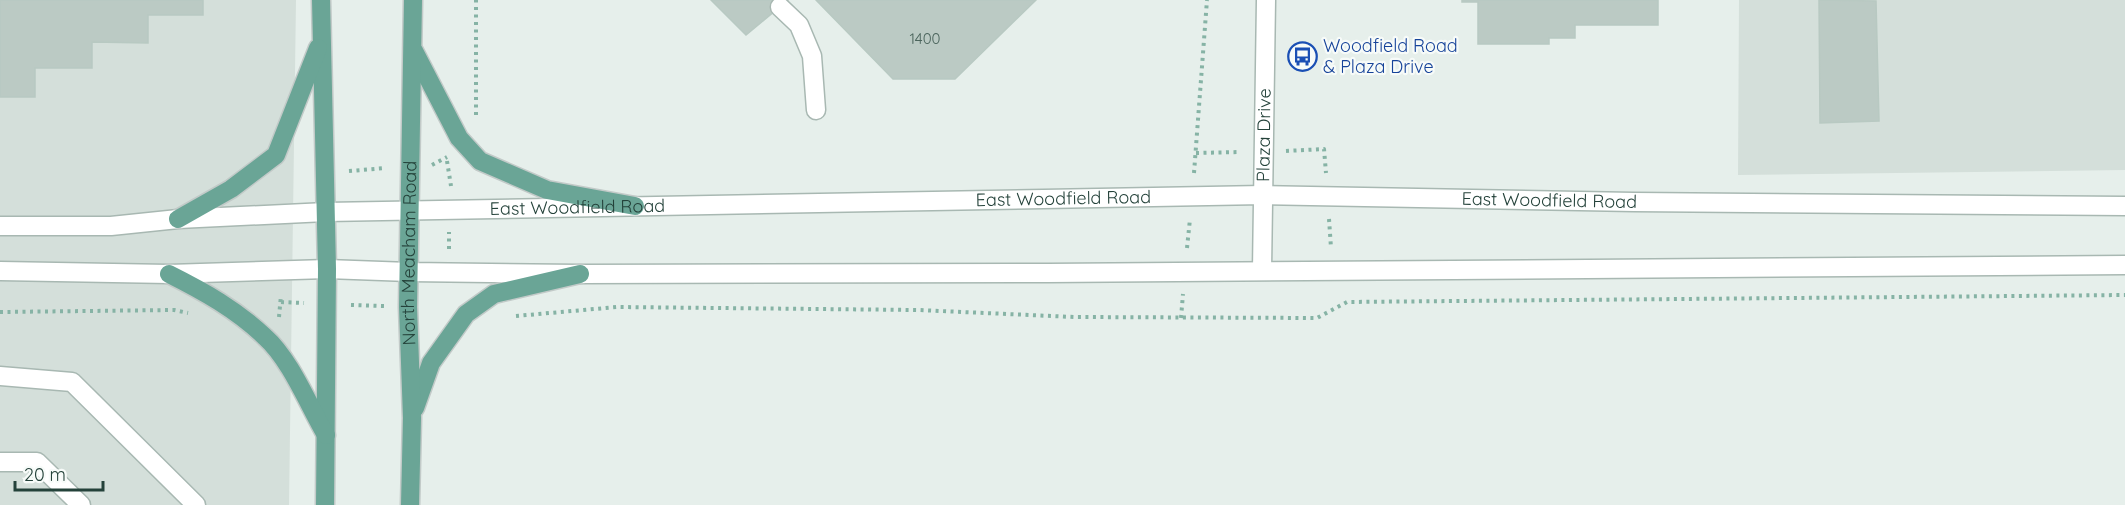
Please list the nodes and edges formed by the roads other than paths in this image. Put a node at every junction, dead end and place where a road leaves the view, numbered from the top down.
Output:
1 (321, 0) edge
2 (413, 0) edge
3 (1266, 0) edge
4 (780, 7) dead end
5 (321, 41) junction
6 (412, 48) junction
7 (816, 110) dead end
8 (1263, 195) junction
9 (635, 206) junction
10 (2125, 206) edge
11 (410, 210) junction
12 (326, 212) junction
13 (178, 219) junction
14 (0, 226) edge
15 (2125, 265) edge
16 (327, 269) junction
17 (1263, 270) junction
18 (0, 271) edge
19 (409, 272) junction
20 (169, 274) junction
21 (580, 274) junction
22 (0, 376) edge
23 (412, 418) junction
24 (327, 438) junction
25 (0, 462) edge
26 (81, 505) edge
27 (195, 505) edge
28 (325, 505) edge
29 (410, 505) edge

1 - 5 main road
2 - 6 main road, North Meacham Road
3 - 8 street, Plaza Drive
4 - 7 street
5 - 12 main road
5 - 13 main road
6 - 9 main road
6 - 11 main road, North Meacham Road
8 - 9 street, East Woodfield Road
8 - 10 street, East Woodfield Road
8 - 17 street, Plaza Drive
9 - 11 street, East Woodfield Road
11 - 12 street, East Woodfield Road
11 - 19 main road, North Meacham Road
12 - 13 street, East Woodfield Road
12 - 16 main road
13 - 14 street, East Woodfield Road
15 - 17 street
16 - 19 street
16 - 20 street
16 - 24 main road
17 - 21 street
18 - 20 street
19 - 21 street
19 - 23 main road, North Meacham Road
20 - 24 main road
21 - 23 main road
22 - 27 street
23 - 29 main road, North Meacham Road
24 - 28 main road
25 - 26 street

